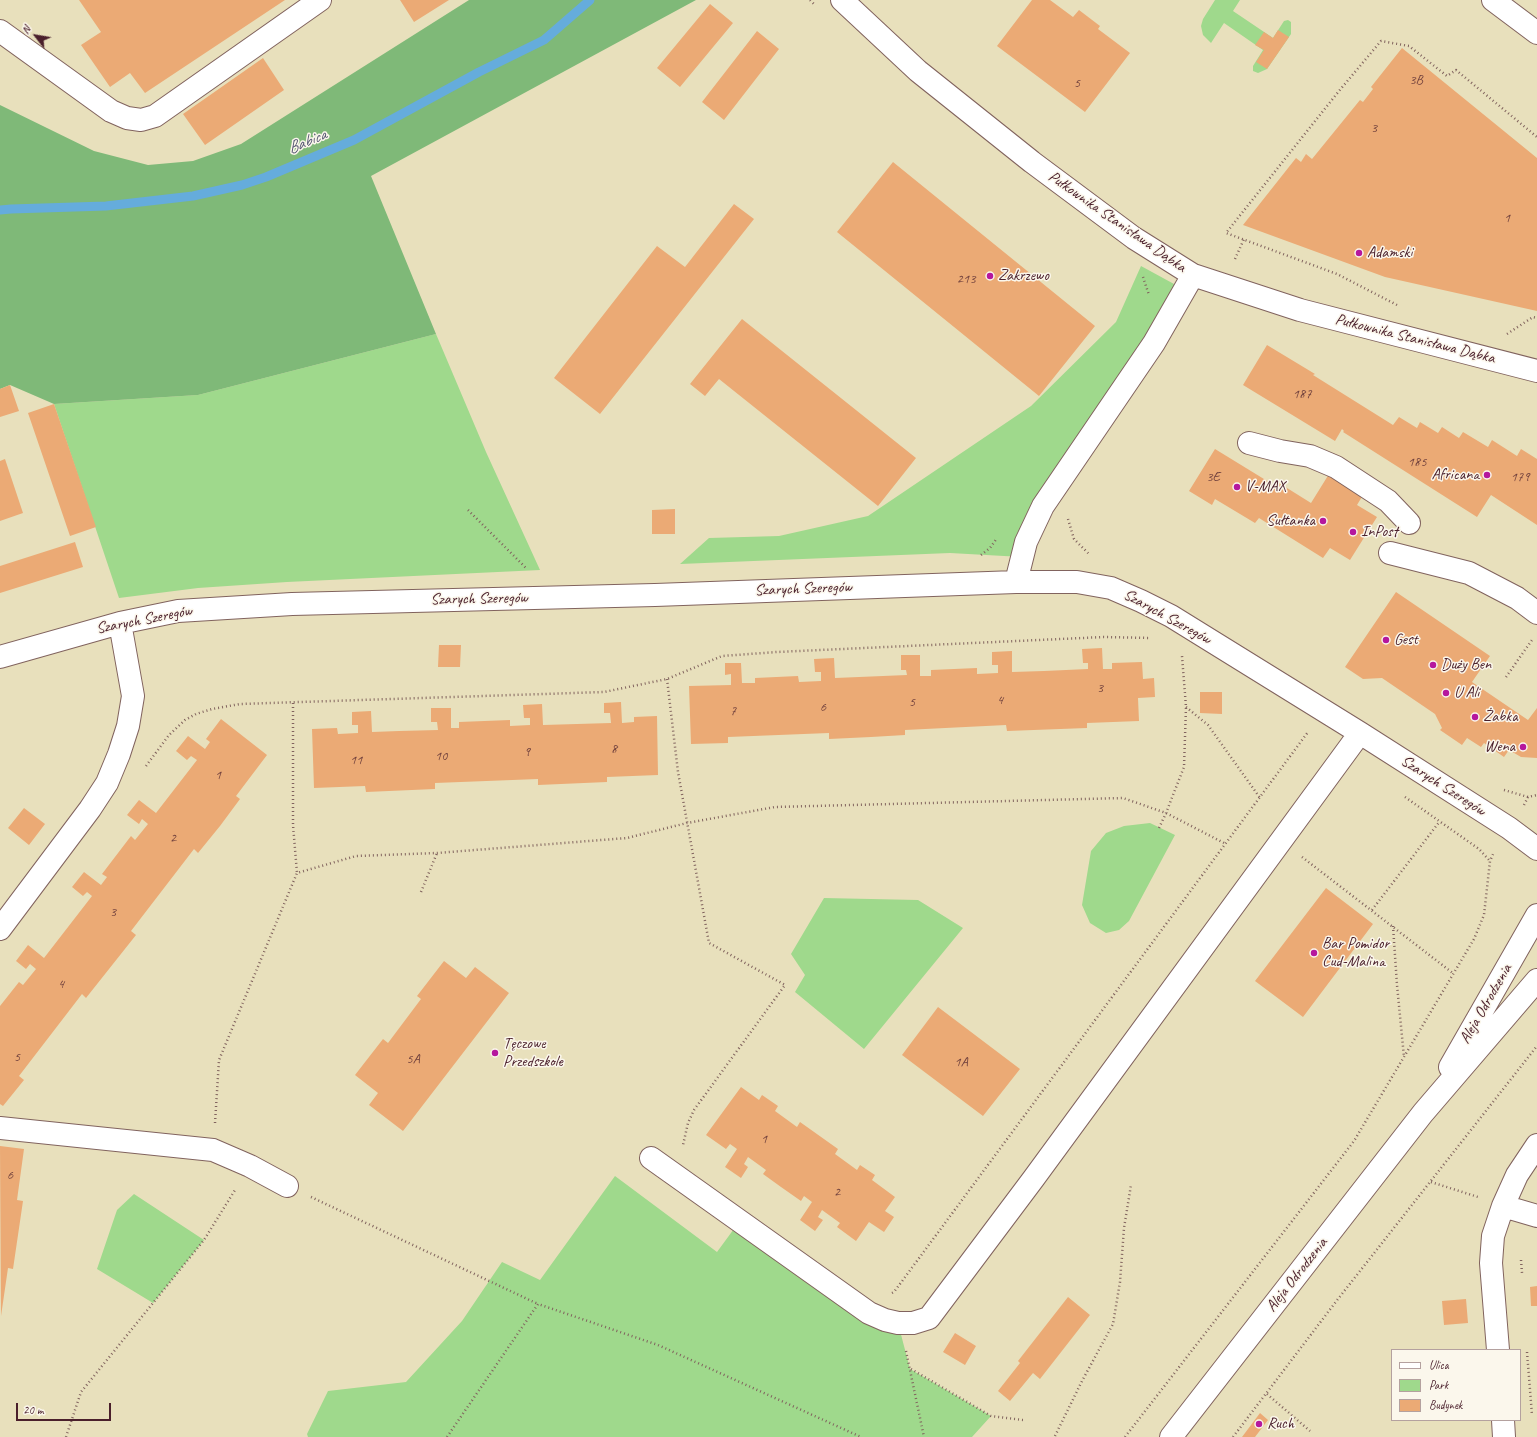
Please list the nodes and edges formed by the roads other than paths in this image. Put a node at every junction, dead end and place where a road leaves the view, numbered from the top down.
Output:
1 (320, 0) edge
2 (842, 0) edge
3 (1493, 0) edge
4 (0, 31) edge
5 (1537, 33) edge
6 (1193, 275) junction
7 (1537, 371) edge
8 (1249, 443) dead end
9 (1409, 524) dead end
10 (1390, 554) dead end
11 (1016, 582) junction
12 (1537, 613) edge
13 (120, 623) junction
14 (0, 657) edge
15 (1360, 733) junction
16 (1537, 849) edge
17 (1537, 915) edge
18 (0, 929) edge
19 (1537, 980) edge
20 (1423, 1113) junction
21 (0, 1128) edge
22 (1537, 1144) edge
23 (651, 1158) dead end
24 (287, 1186) road end
25 (1503, 1206) junction
26 (1532, 1215) edge
27 (1498, 1349) edge
28 (1503, 1421) edge
29 (1171, 1437) edge
30 (1504, 1437) edge

1 - 4 street
2 - 6 street, Pułkownika Stanisława Dąbka
3 - 5 street
6 - 7 street, Pułkownika Stanisława Dąbka
6 - 11 street
8 - 9 street
10 - 12 street
11 - 13 street, Szarych Szeregów
11 - 15 street, Szarych Szeregów
13 - 14 street, Szarych Szeregów
13 - 18 street
15 - 16 street, Szarych Szeregów
15 - 23 street
17 - 20 street, Aleja Odrodzenia
19 - 20 street, Aleja Odrodzenia
20 - 29 street, Aleja Odrodzenia
21 - 24 street
22 - 25 street
25 - 26 street
25 - 27 street
28 - 30 street

